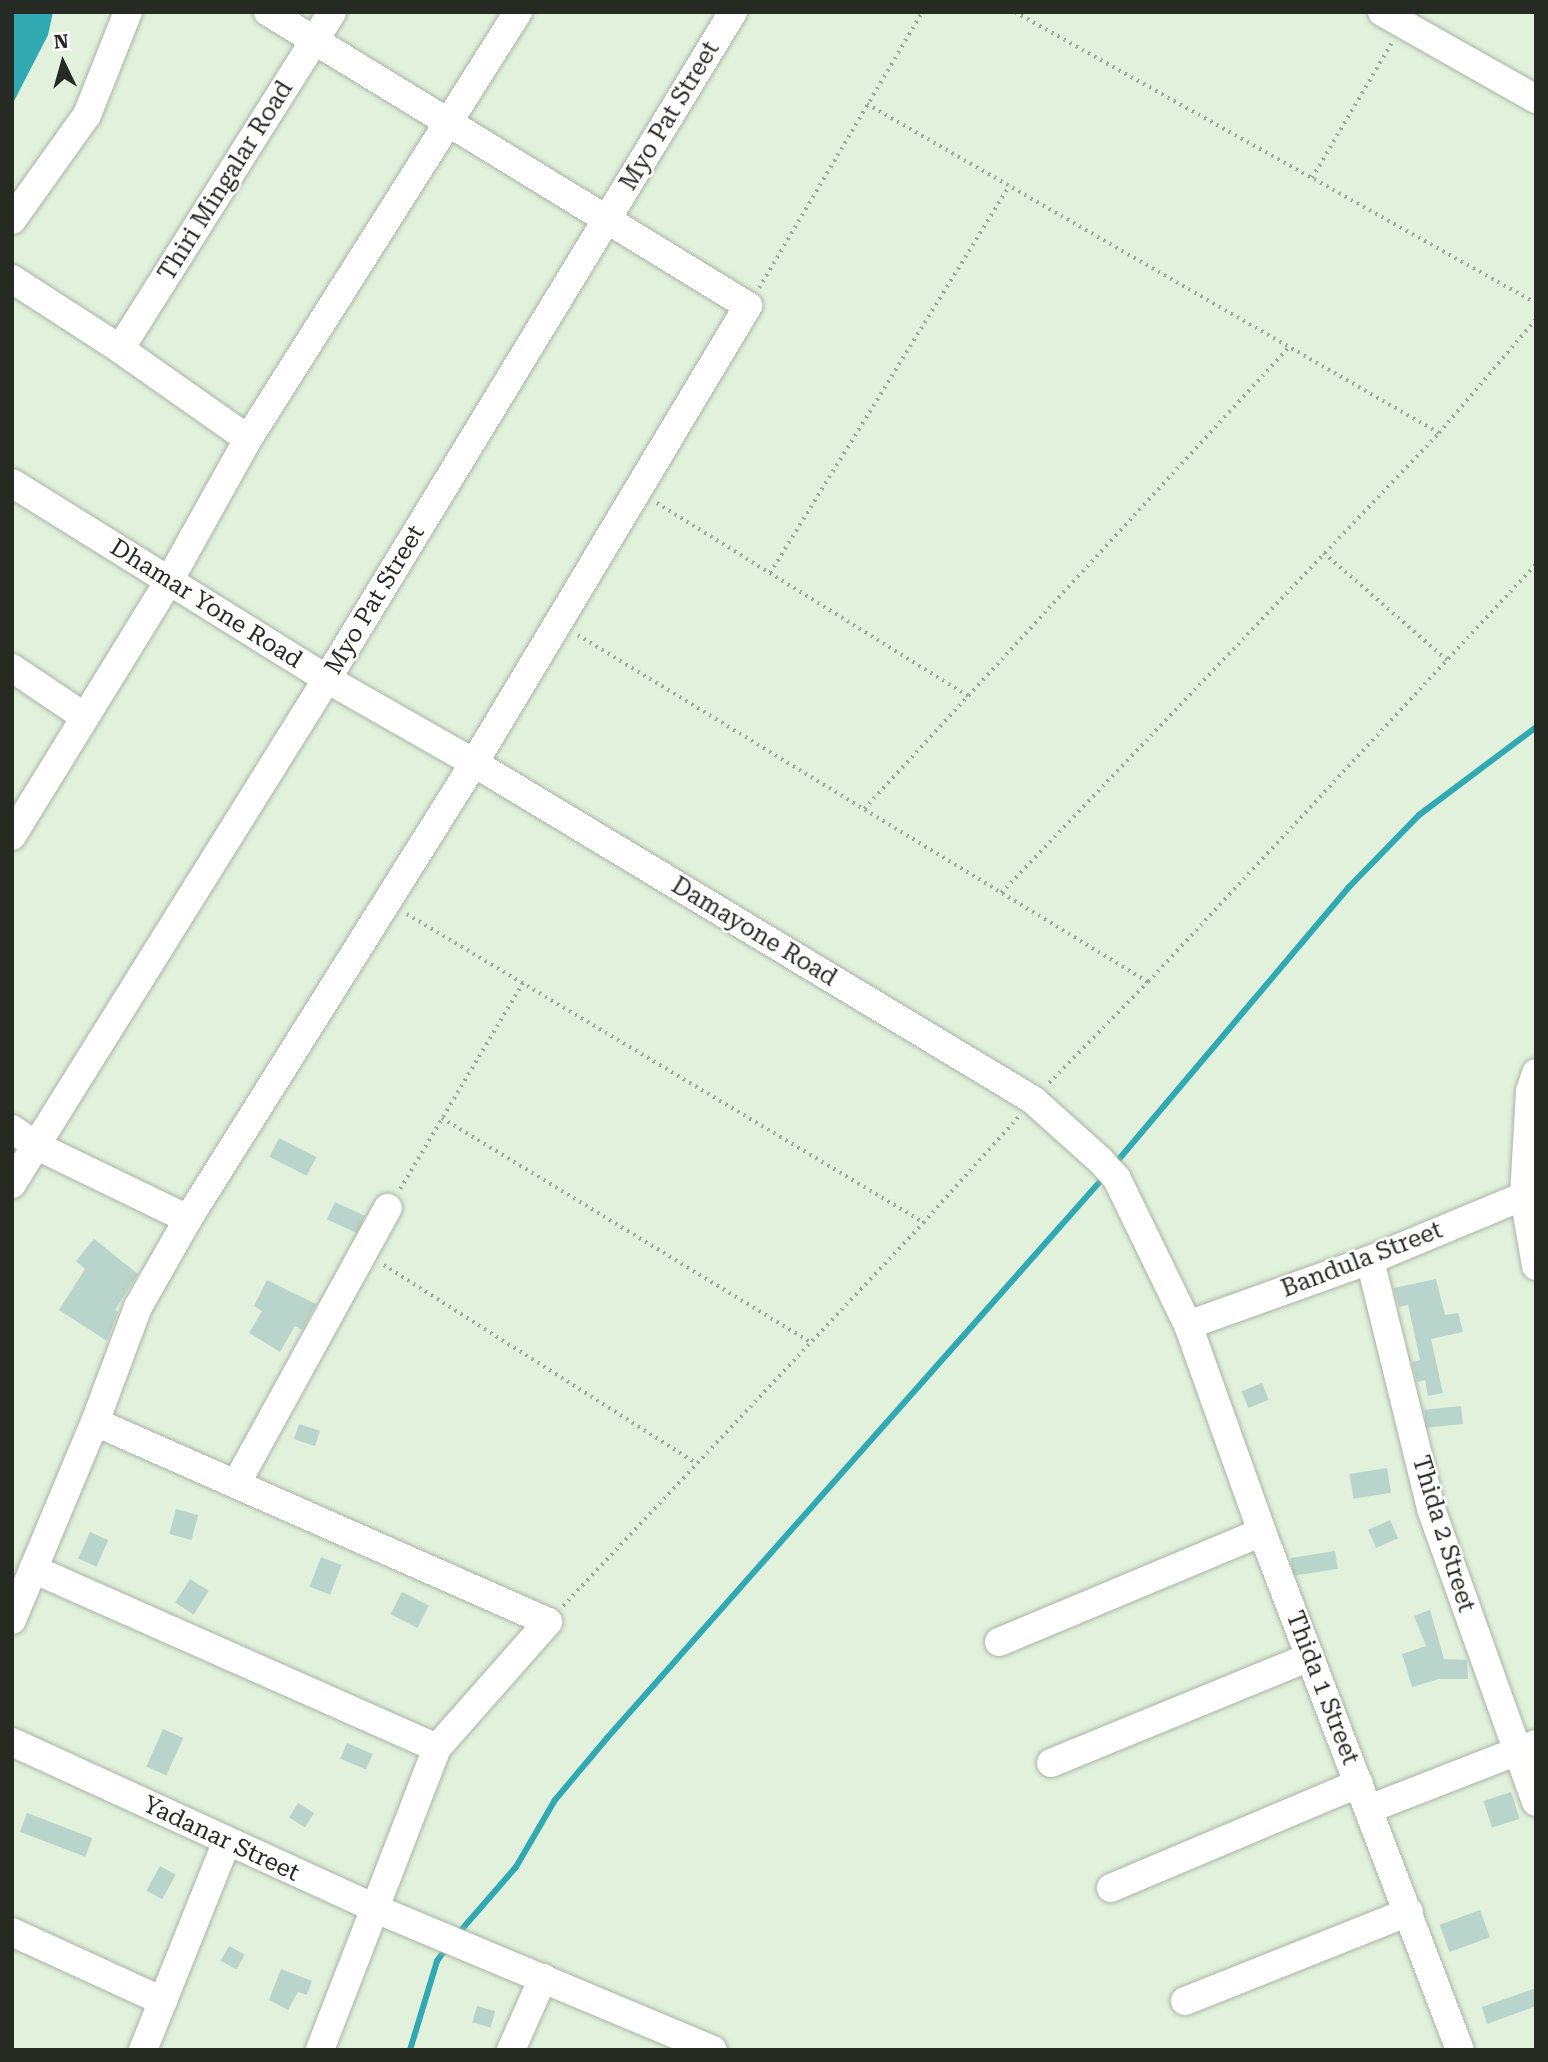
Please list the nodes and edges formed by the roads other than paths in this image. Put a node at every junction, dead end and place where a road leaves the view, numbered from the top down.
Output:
1 (128, 12) edge
2 (268, 12) edge
3 (332, 12) edge
4 (518, 12) edge
5 (733, 12) edge
6 (1393, 18) edge
7 (315, 40) junction
8 (1536, 99) edge
9 (451, 122) junction
10 (12, 220) edge
11 (606, 221) junction
12 (12, 279) edge
13 (120, 349) junction
14 (248, 439) junction
15 (12, 483) edge
16 (169, 581) junction
17 (12, 668) edge
18 (327, 678) junction
19 (85, 717) junction
20 (474, 763) junction
21 (12, 836) edge
22 (1536, 1073) edge
23 (12, 1129) edge
24 (37, 1146) junction
25 (1109, 1170) joint
26 (12, 1184) edge
27 (1530, 1196) edge
28 (388, 1208) road end
29 (188, 1219) junction
30 (1370, 1260) junction
31 (1536, 1266) edge
32 (1188, 1325) junction
33 (95, 1422) junction
34 (236, 1484) junction
35 (1262, 1532) junction
36 (33, 1569) junction
37 (12, 1620) edge
38 (999, 1642) dead end
39 (1310, 1657) junction
40 (12, 1742) edge
41 (437, 1748) junction
42 (1526, 1748) edge
43 (1051, 1763) dead end
44 (1364, 1796) junction
45 (1536, 1802) edge
46 (227, 1841) junction
47 (1111, 1888) dead end
48 (376, 1909) junction
49 (1409, 1912) junction
50 (12, 1932) edge
51 (543, 1978) junction
52 (163, 2001) junction
53 (1185, 2001) dead end
54 (700, 2047) edge
55 (1457, 2049) edge
56 (143, 2050) edge
57 (320, 2050) edge
58 (511, 2050) edge

1 - 10 street
2 - 7 street
3 - 7 street, Thiri Mingalar Road
4 - 9 street
5 - 11 street, Myo Pat Street
6 - 8 street
7 - 9 street
7 - 13 street, Thiri Mingalar Road
9 - 11 street
9 - 14 street
11 - 18 street, Myo Pat Street
11 - 20 street
12 - 13 street
13 - 14 street
14 - 16 street
15 - 16 street, Dhamar Yone Road
16 - 18 street, Dhamar Yone Road
16 - 19 street
17 - 19 street
18 - 20 street, Dhamar Yone Road
18 - 24 street, Myo Pat Street
19 - 21 street
20 - 25 street, Damayone Road
20 - 29 street
22 - 27 street
23 - 24 street
24 - 26 street, Myo Pat Street
24 - 29 street
25 - 32 street, Thida 1 Street
27 - 30 street, Bandula Street
27 - 31 street
28 - 34 street
29 - 33 street
30 - 32 street, Bandula Street
30 - 42 street, Thida 2 Street
32 - 35 street, Thida 1 Street
33 - 34 street
33 - 36 street
34 - 41 street
35 - 38 street
35 - 39 street, Thida 1 Street
36 - 37 street
36 - 41 street
39 - 43 street
39 - 44 street, Thida 1 Street
40 - 46 street, Yadanar Street
41 - 48 street
42 - 44 street
42 - 45 street, Thida 2 Street
44 - 47 street
44 - 49 street, Thida 1 Street
46 - 48 street, Yadanar Street
46 - 52 street
48 - 51 street, Yadanar Street
48 - 57 street
49 - 53 street
49 - 55 street, Thida 1 Street
50 - 52 street
51 - 54 street
51 - 58 street
52 - 56 street

